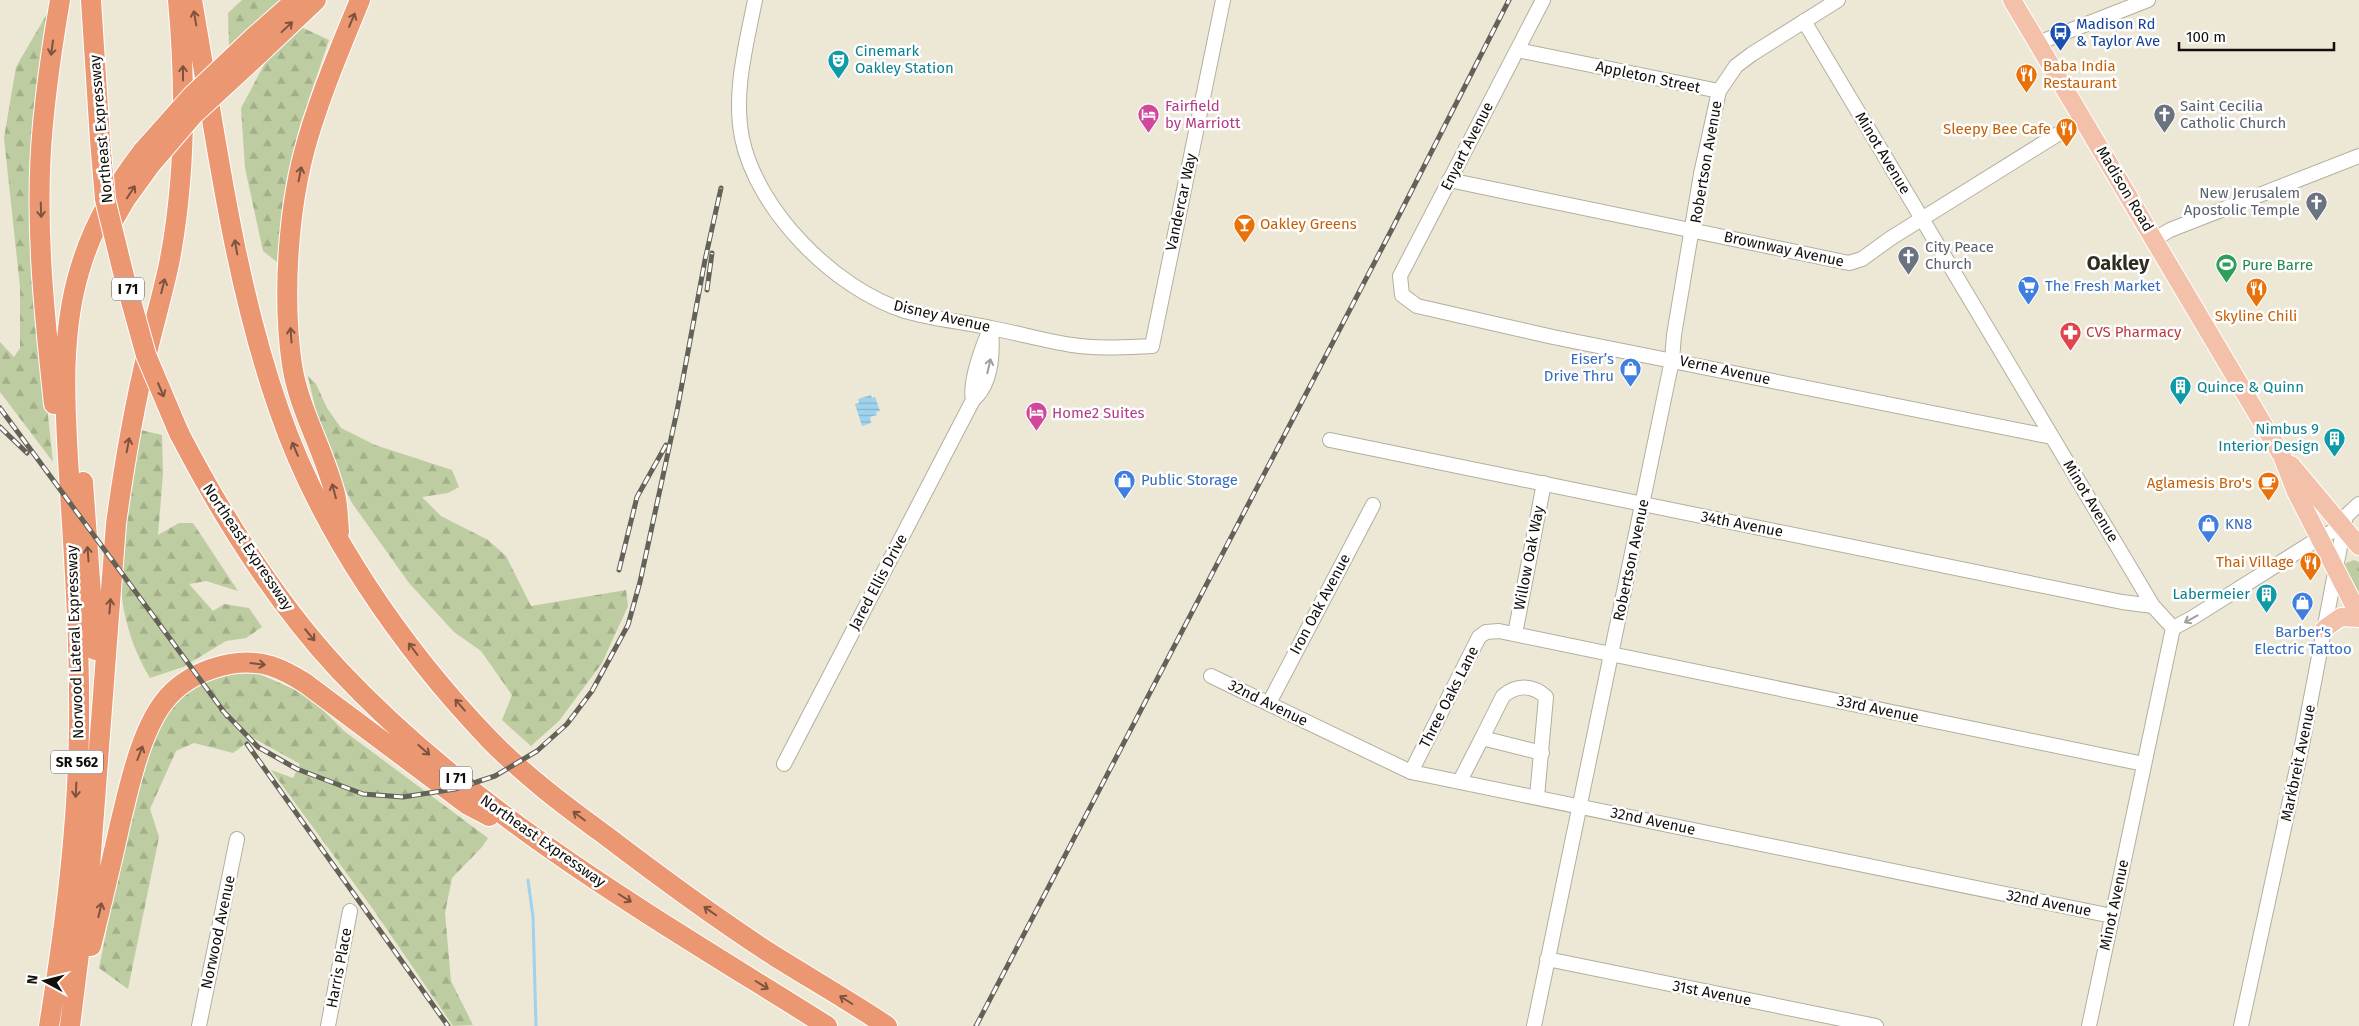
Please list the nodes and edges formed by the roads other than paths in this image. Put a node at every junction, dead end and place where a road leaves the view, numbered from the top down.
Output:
1 (60, 0) edge
2 (91, 0) edge
3 (101, 0) edge
4 (178, 0) edge
5 (192, 0) edge
6 (296, 0) edge
7 (316, 0) edge
8 (360, 0) edge
9 (756, 0) edge
10 (1222, 0) edge
11 (1543, 0) edge
12 (1838, 0) edge
13 (2012, 0) edge
14 (2148, 0) edge
15 (1804, 21) junction
16 (93, 40) junction
17 (2038, 43) junction
18 (256, 46) junction
19 (1517, 50) junction
20 (1719, 92) junction
21 (2082, 119) junction
22 (2359, 156) edge
23 (147, 158) junction
24 (1449, 180) junction
25 (1922, 220) junction
26 (1693, 230) junction
27 (2154, 239) junction
28 (1402, 295) joint
29 (991, 328) junction
30 (1152, 346) joint
31 (1672, 360) junction
32 (2052, 437) junction
33 (1330, 440) dead end
34 (2282, 456) junction
35 (1544, 482) junction
36 (2296, 492) junction
37 (70, 496) junction
38 (1643, 504) junction
39 (2359, 504) edge
40 (1373, 506) dead end
41 (2331, 511) junction
42 (2344, 526) junction
43 (2321, 537) junction
44 (340, 539) junction
45 (2359, 546) edge
46 (2336, 566) junction
47 (2153, 606) junction
48 (2359, 616) edge
49 (2173, 628) junction
50 (2324, 629) junction
51 (1514, 634) junction
52 (1611, 655) junction
53 (1211, 676) dead end
54 (1269, 703) junction
55 (1482, 738) junction
56 (1542, 752) junction
57 (98, 759) junction
58 (784, 764) dead end
59 (2144, 764) junction
60 (1411, 772) junction
61 (1460, 781) junction
62 (1538, 797) junction
63 (1580, 806) junction
64 (237, 839) dead end
65 (546, 846) junction
66 (350, 911) dead end
67 (2112, 916) junction
68 (1548, 959) junction
69 (49, 1026) edge
70 (71, 1026) edge
71 (199, 1026) edge
72 (328, 1026) edge
73 (827, 1026) edge
74 (887, 1026) edge
75 (1534, 1026) edge
76 (1876, 1026) edge
77 (2089, 1026) edge
78 (2241, 1026) edge

1 -> 37 highway
2 - 16 highway, Northeast Expressway / I 71
3 - 16 highway
57 -> 4 highway
44 -> 5 highway
6 - 18 highway
18 -> 7 highway
44 -> 8 highway
9 - 29 street, Disney Avenue
10 - 30 street, Vandercar Way
11 - 19 street, Enyart Avenue
12 - 15 street, Appleton Street
13 - 17 main road, Madison Road
14 - 17 street
15 - 20 street, Appleton Street
15 - 25 street, Minot Avenue
16 -> 65 highway, Northeast Expressway / I 71, bridge
17 - 21 main road, Madison Road
18 - 23 highway, bridge
19 - 20 street, Appleton Street
19 - 24 street, Enyart Avenue
20 - 26 street, Robertson Avenue
21 - 25 street, Brownway Avenue
21 - 27 main road, Madison Road
22 - 27 street
23 - 37 highway
57 -> 23 highway
24 - 26 street, Brownway Avenue
24 - 28 street, Enyart Avenue
25 - 26 street, Brownway Avenue
25 - 32 street, Minot Avenue
26 - 31 street, Robertson Avenue
27 - 34 main road, Madison Road
28 - 31 street, Verne Avenue
29 - 30 street, Disney Avenue
29 - 58 street, Jared Ellis Drive
31 - 32 street, Verne Avenue
31 - 38 street, Robertson Avenue
32 - 47 street, Minot Avenue
33 - 35 street, 34th Avenue
34 - 36 main road, Madison Road
34 - 41 main road, Madison Road
35 - 38 street, 34th Avenue
35 - 51 street, Willow Oak Way
36 - 41 main road
36 - 43 main road, Madison Road
37 -> 69 highway, Norwood Lateral Expressway / SR 562
38 - 47 street, 34th Avenue
38 - 52 street, Robertson Avenue
39 - 42 street, Markbreit Avenue
40 - 54 street, Iron Oak Avenue
41 - 42 main road, Madison Road
42 - 43 street
42 - 45 main road, Madison Road
42 - 46 street, Markbreit Avenue
43 - 46 main road, Madison Road
43 -> 49 street
74 -> 44 highway
46 - 48 main road, Madison Road
46 - 50 street, Markbreit Avenue
47 - 49 street, Minot Avenue
48 - 50 main road
49 - 59 street, Minot Avenue
50 - 78 street, Markbreit Avenue
51 - 52 street, Three Oaks Lane
51 - 60 street, Three Oaks Lane
52 - 59 street, 33rd Avenue
52 - 63 street, Robertson Avenue
53 - 54 street, 32nd Avenue
54 - 60 street, 32nd Avenue
55 - 56 street
55 - 56 street
55 - 61 street
56 - 62 street
57 - 70 highway, SR 562
59 - 67 street, Minot Avenue
60 - 61 street, 32nd Avenue
61 - 62 street, 32nd Avenue
62 - 63 street, 32nd Avenue
63 - 67 street, 32nd Avenue
63 - 68 street, Robertson Avenue
64 - 71 street, Norwood Avenue
70 -> 65 highway
65 -> 73 highway, Northeast Expressway / I 71
66 - 72 street, Harris Place
67 - 77 street, Minot Avenue
68 - 75 street, Robertson Avenue
68 - 76 street, 31st Avenue

